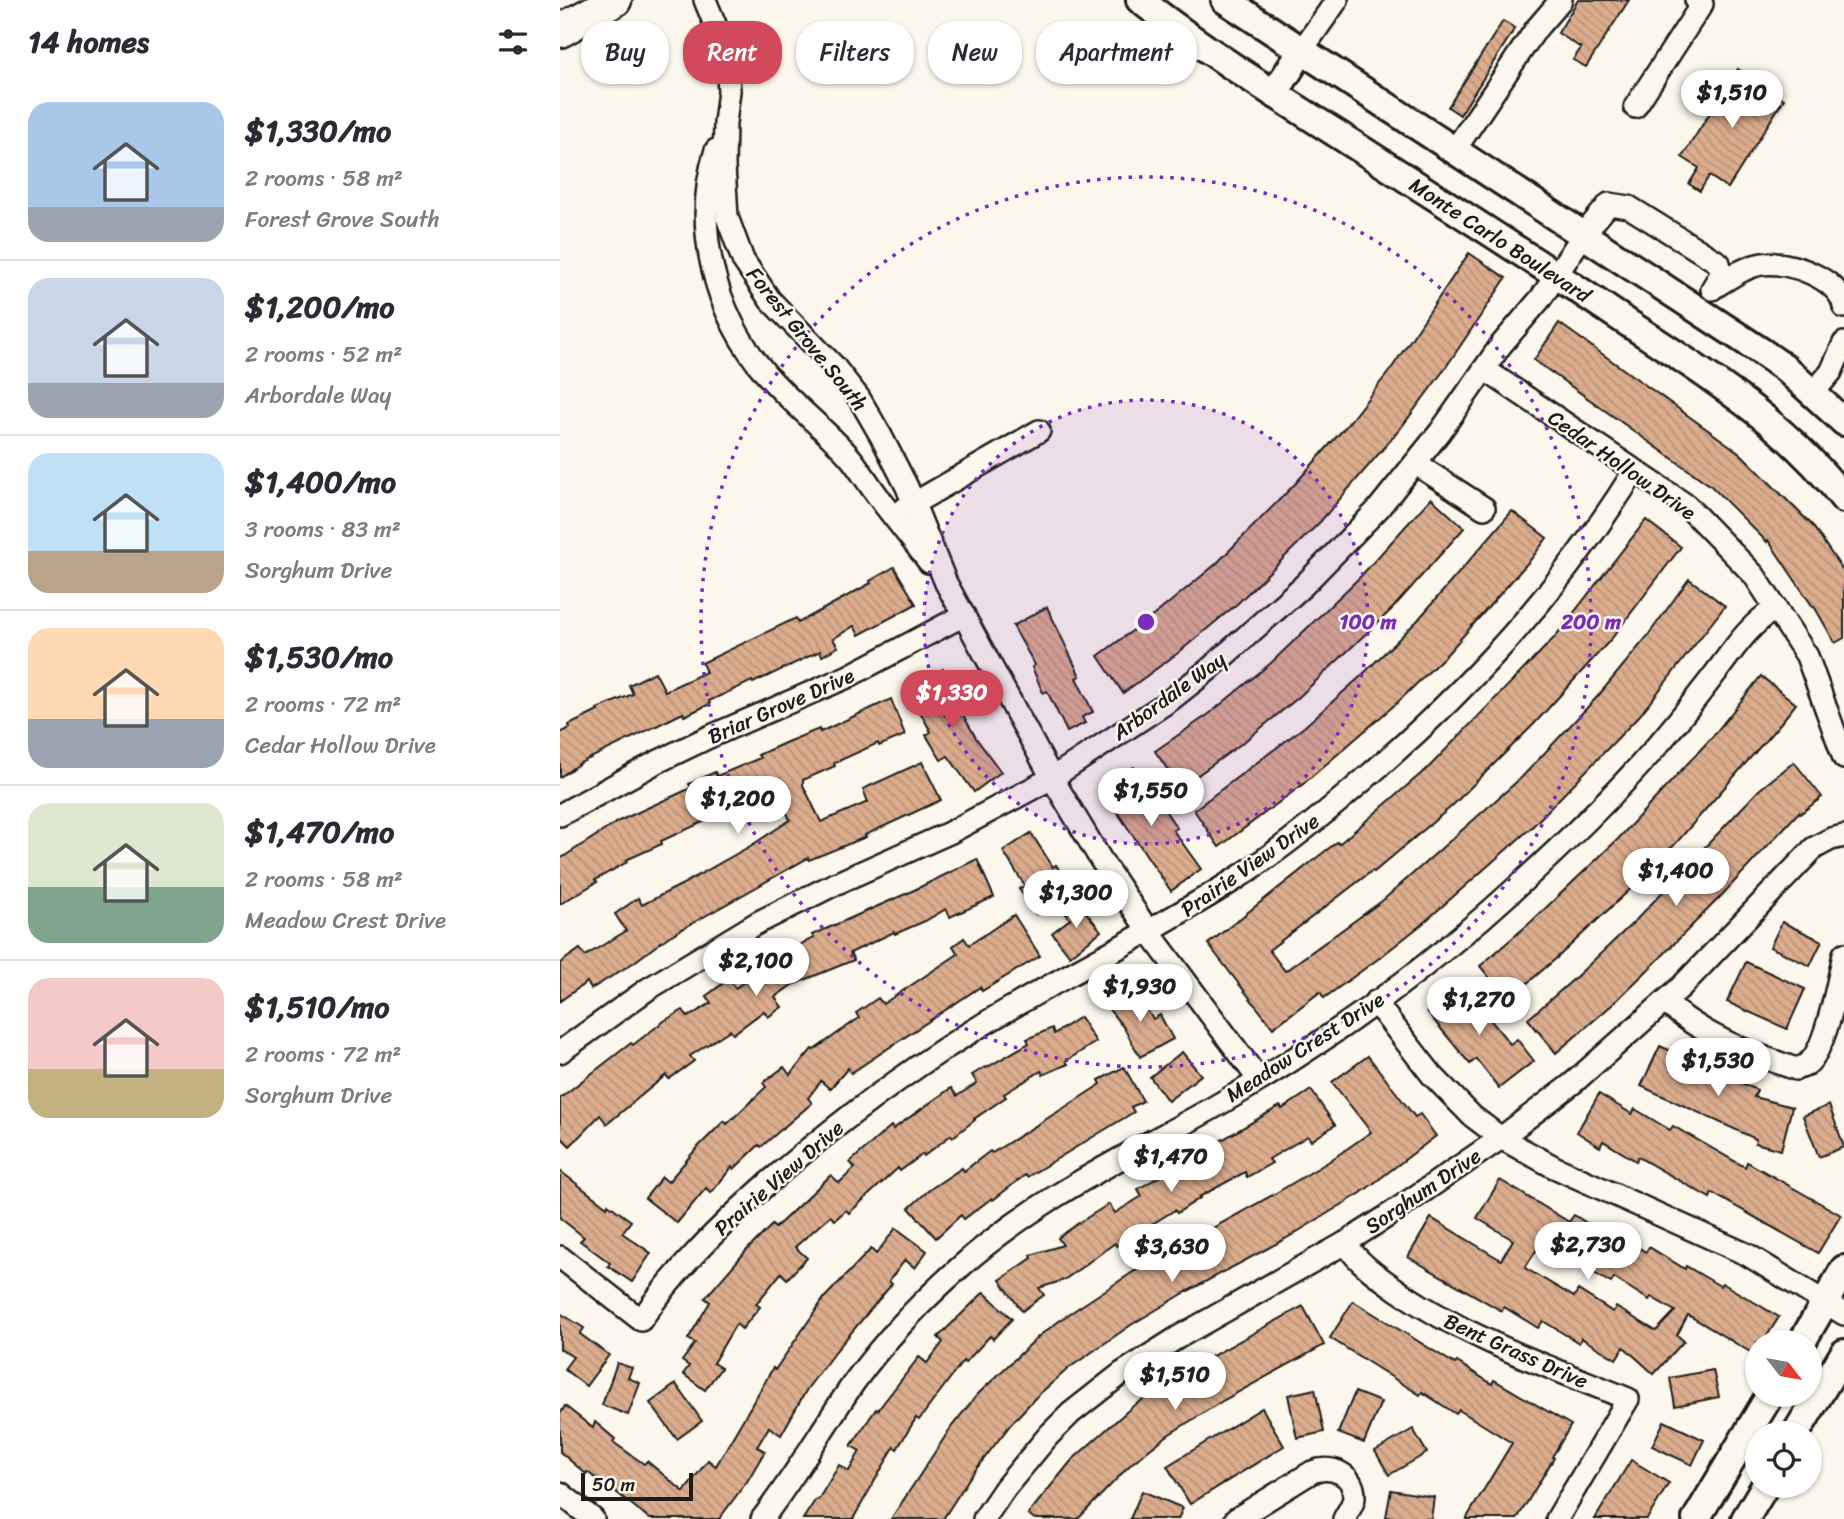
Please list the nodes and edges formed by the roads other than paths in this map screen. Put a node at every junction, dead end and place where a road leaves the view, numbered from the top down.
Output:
1 (615, 0) edge
2 (705, 0) edge
3 (1140, 0) edge
4 (1337, 0) edge
5 (1561, 0) edge
6 (1696, 0) edge
7 (1234, 2) edge
8 (560, 31) edge
9 (1302, 50) junction
10 (1274, 94) junction
11 (1635, 107) dead end
12 (725, 123) junction
13 (1454, 151) junction
14 (1583, 235) junction
15 (1556, 275) junction
16 (1704, 299) junction
17 (1844, 307) edge
18 (1844, 343) edge
19 (1485, 369) junction
20 (1813, 393) junction
21 (1844, 422) edge
22 (1039, 431) dead end
23 (1416, 464) junction
24 (1635, 470) junction
25 (1844, 499) edge
26 (914, 503) junction
27 (1484, 508) dead end
28 (894, 516) junction
29 (946, 583) junction
30 (1776, 608) junction
31 (964, 615) junction
32 (1844, 758) edge
33 (1052, 778) junction
34 (560, 815) edge
35 (1844, 836) edge
36 (1149, 932) junction
37 (1844, 954) edge
38 (1375, 1002) junction
39 (1665, 1002) junction
40 (560, 1052) edge
41 (1259, 1080) junction
42 (1501, 1138) junction
43 (1345, 1243) junction
44 (560, 1257) edge
45 (1844, 1269) edge
46 (1835, 1308) edge
47 (1814, 1330) edge
48 (1844, 1353) edge
49 (1763, 1407) edge
50 (1803, 1421) edge
51 (560, 1493) edge
52 (1758, 1498) edge
53 (593, 1519) edge
54 (762, 1519) edge
55 (984, 1519) edge
56 (1236, 1519) edge
57 (1344, 1519) edge
58 (1557, 1519) edge
59 (1696, 1519) edge
60 (1745, 1519) edge

1 - 8 highway
2 - 12 street, Forest Grove South
3 - 10 main road, Monte Carlo Boulevard
4 - 9 street
5 - 13 street
6 - 11 street
7 - 9 main road
9 - 10 main road
9 - 13 main road
10 - 15 main road, Monte Carlo Boulevard
12 - 26 street, Forest Grove South
12 - 28 street, Forest Grove South
13 - 14 main road
14 - 15 street, Arbordale Way
14 - 16 main road
14 - 16 street, Arbordale Way
15 - 19 street, Arbordale Way
15 - 25 main road, Monte Carlo Boulevard
16 - 17 street
16 - 20 main road
18 - 20 street
19 - 23 street, Arbordale Way
19 - 24 street, Cedar Hollow Drive
20 - 21 main road
22 - 26 street
23 - 27 street
23 - 33 street, Arbordale Way
24 - 30 street, Cedar Hollow Drive
24 - 36 street, Prairie View Drive
26 - 28 street
26 - 29 street, Forest Grove South
28 - 29 street, Forest Grove South
29 - 31 street, Forest Grove South
30 - 32 street, Cedar Hollow Drive
30 - 38 street, Meadow Crest Drive
31 - 33 street, Forest Grove South
31 - 34 street, Briar Grove Drive
33 - 36 street, Forest Grove South
33 - 40 street, Arbordale Way
35 - 39 street, Sorghum Drive
36 - 41 street, Forest Grove South
36 - 44 street, Prairie View Drive
37 - 39 street
38 - 41 street, Meadow Crest Drive
38 - 42 street
39 - 42 street, Sorghum Drive
41 - 54 street, Meadow Crest Drive
42 - 43 street, Sorghum Drive
42 - 46 street
43 - 55 street, Sorghum Drive
43 - 58 street, Bent Grass Drive
45 - 46 main road
46 - 47 main road
48 - 50 main road
49 - 59 main road
51 - 53 street
52 - 60 main road
56 - 57 street

